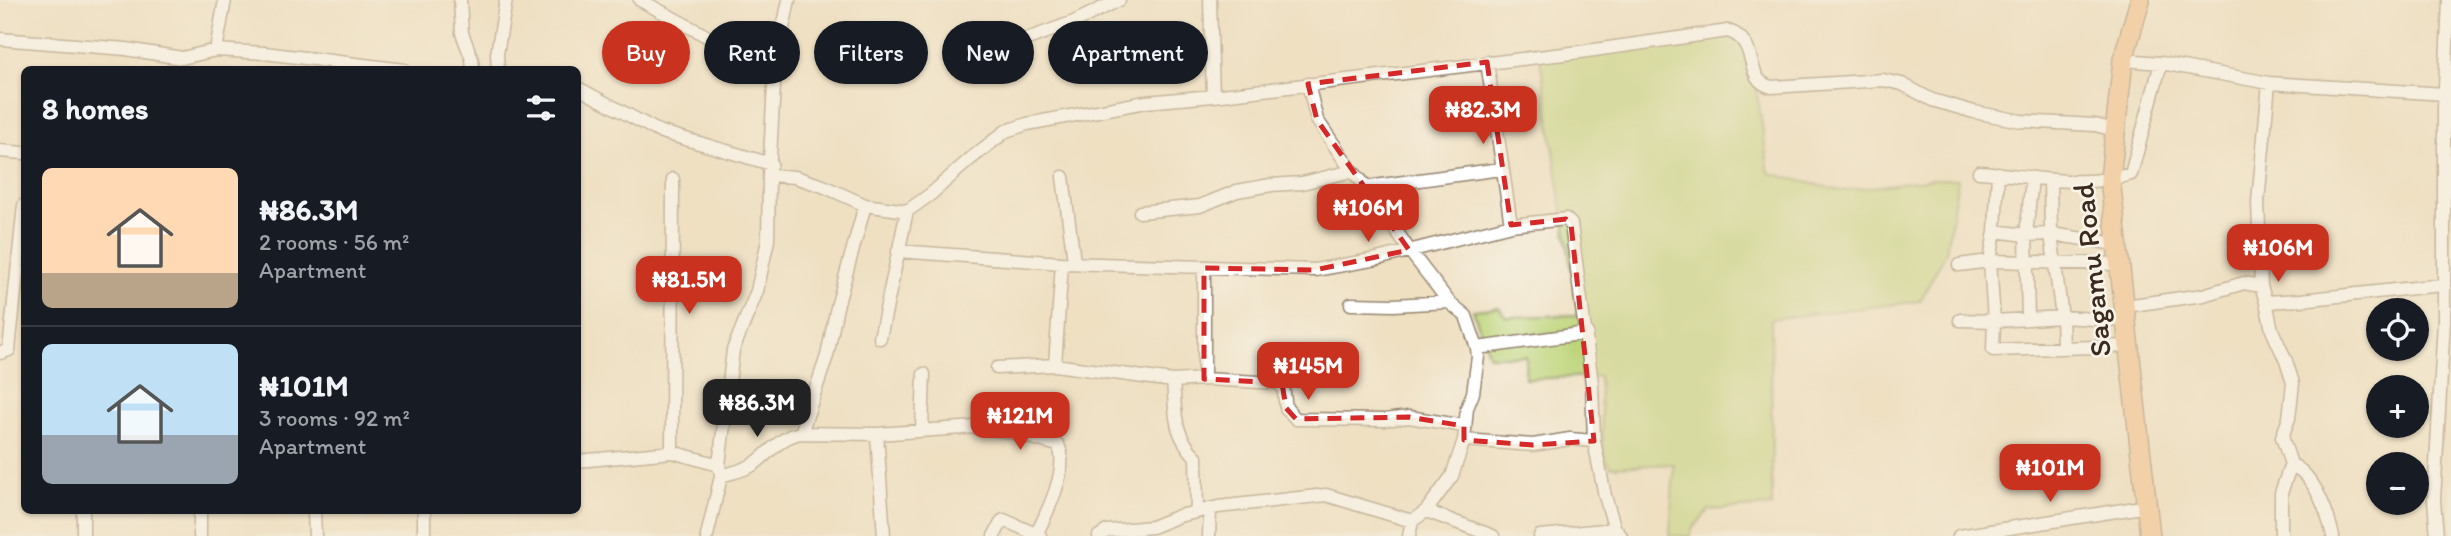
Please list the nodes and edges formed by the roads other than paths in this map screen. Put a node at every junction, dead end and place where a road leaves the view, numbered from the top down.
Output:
1 (225, 0) edge
2 (460, 0) edge
3 (506, 0) edge
4 (640, 0) edge
5 (789, 0) edge
6 (1119, 0) edge
7 (1210, 0) edge
8 (2140, 0) edge
9 (2449, 0) edge
10 (785, 21) edge
11 (704, 35) edge
12 (1034, 37) edge
13 (0, 39) edge
14 (216, 50) junction
15 (2123, 60) junction
16 (1487, 62) junction
17 (2161, 63) junction
18 (181, 64) edge
19 (372, 66) edge
20 (472, 66) edge
21 (498, 66) edge
22 (2269, 83) junction
23 (774, 84) edge
24 (1308, 84) junction
25 (581, 90) edge
26 (2445, 94) junction
27 (1213, 96) junction
28 (2448, 109) edge
29 (2115, 130) junction
30 (0, 151) edge
31 (21, 153) edge
32 (770, 169) junction
33 (1501, 169) junction
34 (1352, 171) junction
35 (1979, 172) dead end
36 (1998, 173) junction
37 (1063, 177) dead end
38 (2032, 178) junction
39 (673, 179) dead end
40 (2110, 179) junction
41 (2050, 180) junction
42 (1367, 187) junction
43 (865, 205) junction
44 (907, 211) junction
45 (1140, 212) dead end
46 (1511, 225) junction
47 (1995, 231) junction
48 (21, 234) edge
49 (2051, 234) junction
50 (2026, 235) junction
51 (2116, 244) junction
52 (1409, 250) junction
53 (898, 251) junction
54 (1990, 261) junction
55 (1068, 262) junction
56 (2026, 263) junction
57 (2056, 263) junction
58 (2120, 264) junction
59 (1958, 265) dead end
60 (1203, 268) junction
61 (2261, 285) junction
62 (2442, 285) junction
63 (1449, 302) junction
64 (2266, 302) junction
65 (1351, 304) dead end
66 (2126, 313) junction
67 (2062, 317) junction
68 (2028, 318) junction
69 (1960, 320) dead end
70 (1994, 321) junction
71 (2448, 321) edge
72 (1587, 333) junction
73 (880, 338) dead end
74 (2130, 346) junction
75 (2063, 347) junction
76 (1477, 348) junction
77 (0, 353) edge
78 (1055, 365) junction
79 (997, 368) dead end
80 (924, 374) dead end
81 (1203, 379) junction
82 (1173, 381) junction
83 (1464, 426) junction
84 (922, 429) junction
85 (801, 433) junction
86 (877, 433) junction
87 (1464, 440) junction
88 (1594, 440) junction
89 (672, 452) junction
90 (581, 461) edge
91 (2291, 464) junction
92 (720, 471) junction
93 (2148, 506) junction
94 (1203, 511) junction
95 (1426, 511) junction
96 (83, 514) edge
97 (200, 514) edge
98 (314, 514) edge
99 (424, 514) edge
100 (1412, 522) junction
101 (1618, 533) edge
102 (1038, 535) edge
103 (83, 536) edge
104 (200, 536) edge
105 (315, 536) edge
106 (424, 536) edge
107 (706, 536) edge
108 (884, 536) edge
109 (994, 536) edge
110 (1099, 536) edge
111 (1209, 536) edge
112 (1409, 536) edge
113 (1493, 536) edge
114 (1540, 536) edge
115 (1958, 536) edge
116 (2150, 536) edge
117 (2281, 536) edge
118 (2333, 536) edge
119 (2437, 536) edge

1 - 14 street
2 - 20 street
3 - 21 street
4 - 11 street
5 - 10 street
6 - 12 street
7 - 27 street
8 - 15 highway, Sagamu Road
9 - 26 street
13 - 18 street
14 - 18 street
14 - 19 street
15 - 17 street
15 - 29 highway, Sagamu Road
16 - 24 street
16 - 29 street
16 - 33 street
17 - 22 street
17 - 40 street
22 - 26 street
22 - 61 street
23 - 32 street
24 - 27 street
24 - 34 street
25 - 32 street
26 - 28 street
27 - 44 street
28 - 62 street
29 - 40 highway, Sagamu Road
30 - 31 street
32 - 43 street
32 - 92 street
33 - 42 street
33 - 46 street
34 - 42 street
34 - 45 street
35 - 36 street
36 - 38 street
36 - 47 street
37 - 55 street
38 - 41 street
38 - 50 street
39 - 89 street
40 - 41 street
40 - 51 highway, Sagamu Road
41 - 49 street
42 - 52 street
43 - 44 street
43 - 85 street
44 - 53 street
46 - 52 street
46 - 72 street
47 - 50 street
47 - 54 street
48 - 77 street
49 - 50 street
49 - 51 street
49 - 57 street
50 - 56 street
51 - 58 highway, Sagamu Road
52 - 60 street
52 - 63 street
53 - 55 street
53 - 73 street
54 - 56 street
54 - 59 street
54 - 70 street
55 - 60 street
55 - 78 street
56 - 57 street
56 - 68 street
57 - 58 street
57 - 67 street
58 - 66 highway, Sagamu Road
60 - 81 street
61 - 64 street
61 - 66 street
62 - 64 street
62 - 71 street
63 - 65 street
63 - 76 street
64 - 91 street
66 - 67 street
66 - 74 highway, Sagamu Road
67 - 68 street
67 - 75 street
68 - 70 street
69 - 70 street
70 - 75 street
71 - 119 street
72 - 76 street
72 - 88 street
74 - 75 street
74 - 93 highway, Sagamu Road
76 - 83 street
78 - 79 street
78 - 82 street
80 - 84 street
81 - 82 street
81 - 83 street
82 - 94 street
83 - 87 street
84 - 86 street
84 - 102 street
85 - 86 street
85 - 92 street
86 - 108 street
87 - 88 street
87 - 95 street
88 - 101 street
89 - 90 street
89 - 92 street
91 - 117 street
91 - 118 street
92 - 107 street
93 - 115 street
93 - 116 highway, Sagamu Road
94 - 100 street
94 - 110 street
94 - 111 street
95 - 100 street
95 - 113 street
96 - 103 street
97 - 104 street
98 - 105 street
99 - 106 street
100 - 112 street
101 - 114 street
102 - 109 street

